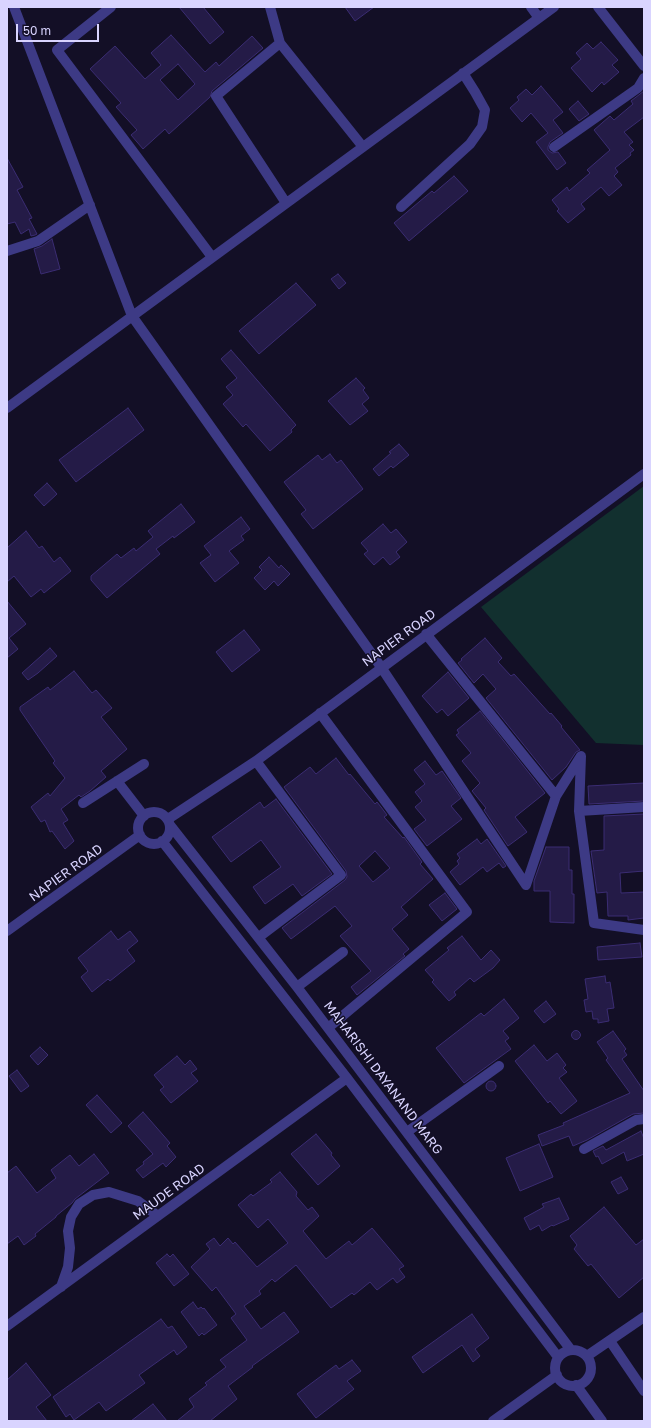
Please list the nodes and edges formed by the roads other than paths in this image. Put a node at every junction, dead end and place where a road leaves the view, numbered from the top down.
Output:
1 (14, 7) edge
2 (112, 7) edge
3 (270, 7) edge
4 (531, 7) edge
5 (554, 7) edge
6 (598, 7) edge
7 (539, 18) junction
8 (280, 43) junction
9 (644, 66) edge
10 (463, 74) junction
11 (644, 78) edge
12 (363, 146) junction
13 (554, 147) dead end
14 (286, 203) junction
15 (90, 205) junction
16 (401, 207) dead end
17 (7, 251) edge
18 (212, 257) junction
19 (132, 316) junction
20 (7, 408) edge
21 (644, 474) edge
22 (426, 634) junction
23 (382, 667) junction
24 (320, 713) junction
25 (256, 761) junction
26 (144, 764) dead end
27 (117, 781) junction
28 (556, 796) junction
29 (83, 803) dead end
30 (644, 807) edge
31 (579, 811) junction
32 (144, 816) junction
33 (169, 822) junction
34 (140, 835) junction
35 (162, 841) junction
36 (644, 930) edge
37 (7, 932) edge
38 (259, 937) junction
39 (343, 952) dead end
40 (297, 987) junction
41 (328, 1028) junction
42 (499, 1066) dead end
43 (347, 1078) junction
44 (644, 1119) edge
45 (407, 1132) junction
46 (584, 1149) dead end
47 (158, 1216) junction
48 (60, 1287) junction
49 (644, 1317) edge
50 (7, 1326) edge
51 (610, 1341) junction
52 (571, 1350) junction
53 (587, 1356) junction
54 (558, 1357) junction
55 (557, 1375) junction
56 (576, 1385) junction
57 (644, 1391) edge
58 (493, 1421) edge
59 (602, 1421) edge

1 - 15 street
2 - 18 street
3 - 8 street
4 - 7 street
5 - 7 street
6 - 9 street
7 - 10 street
8 - 12 street
8 - 14 street
10 - 12 street
10 - 16 street
11 - 13 street
12 - 14 street
14 - 18 street
15 - 17 street
15 - 19 street
18 - 19 street
19 - 20 street
19 - 23 street
21 - 22 street, NAPIER ROAD
22 - 23 street, NAPIER ROAD
22 - 28 street
23 - 24 street, NAPIER ROAD
23 - 28 street
24 - 25 street, NAPIER ROAD
24 - 41 street
25 - 33 street, NAPIER ROAD
25 - 38 street
26 - 27 street
27 - 29 street
27 - 32 street
28 - 31 street
30 - 31 street
31 - 36 street
32 - 33 street
32 - 34 street
33 - 35 street
33 - 38 street, MAHARISHI DAYANAND MARG
34 - 35 street
34 - 37 street, NAPIER ROAD
35 - 43 street
38 - 40 street, MAHARISHI DAYANAND MARG
39 - 40 street
40 - 41 street, MAHARISHI DAYANAND MARG
41 - 45 street, MAHARISHI DAYANAND MARG
42 - 45 street
43 - 47 street, MAUDE ROAD
43 - 54 street
44 - 46 street
45 - 52 street, MAHARISHI DAYANAND MARG
47 - 48 street, MAUDE ROAD
47 - 48 street
48 - 50 street, MAUDE ROAD
49 - 51 street
51 - 53 street
51 - 57 street
52 - 53 street
52 - 54 street
53 - 56 street
54 - 55 street
55 - 56 street
55 - 58 street
56 - 59 street

